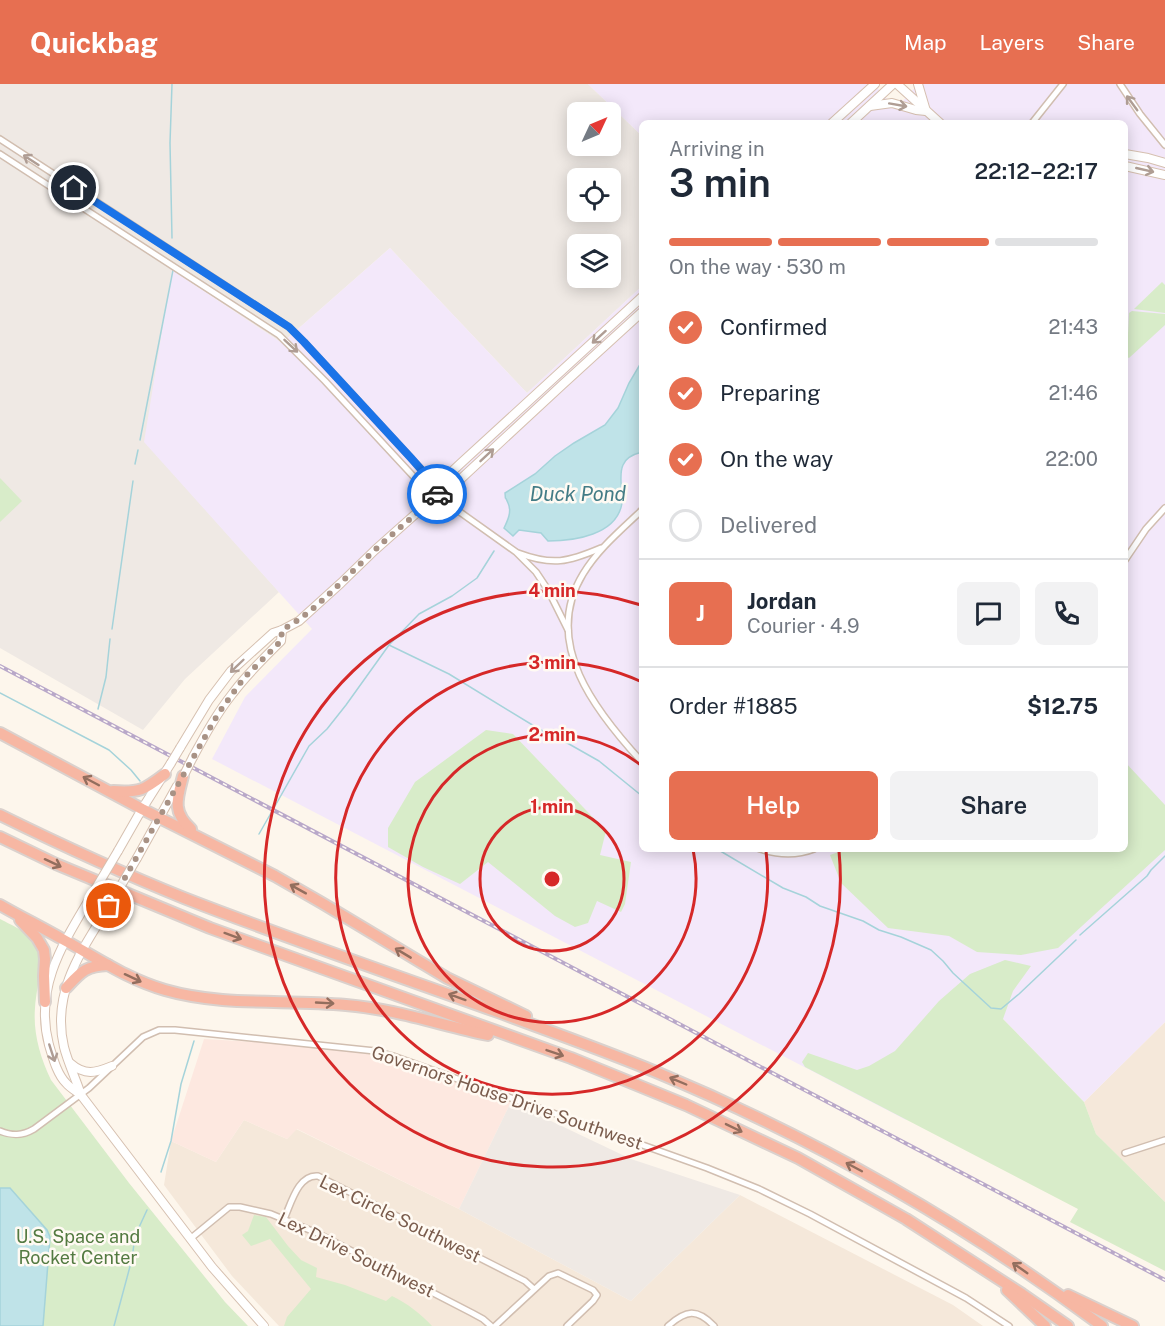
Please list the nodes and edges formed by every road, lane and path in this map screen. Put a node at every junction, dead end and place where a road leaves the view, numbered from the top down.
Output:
1 (866, 84) edge
2 (874, 84) edge
3 (895, 84) edge
4 (918, 84) edge
5 (1063, 84) edge
6 (1120, 84) edge
7 (862, 94) junction
8 (870, 106) junction
9 (926, 111) junction
10 (834, 120) edge
11 (854, 120) edge
12 (936, 120) edge
13 (1034, 120) edge
14 (0, 139) edge
15 (1165, 145) edge
16 (0, 154) edge
17 (1128, 155) edge
18 (1165, 163) edge
19 (1128, 167) edge
20 (1165, 175) edge
21 (639, 300) edge
22 (639, 315) edge
23 (429, 486) junction
24 (440, 492) junction
25 (1165, 508) edge
26 (639, 513) edge
27 (603, 547) junction
28 (516, 552) junction
29 (1128, 556) edge
30 (282, 630) junction
31 (568, 630) junction
32 (0, 733) edge
33 (639, 759) edge
34 (165, 774) junction
35 (184, 775) junction
36 (109, 790) junction
37 (142, 809) junction
38 (0, 815) edge
39 (160, 817) junction
40 (0, 837) edge
41 (206, 841) junction
42 (769, 852) edge
43 (806, 852) edge
44 (0, 905) edge
45 (12, 912) junction
46 (65, 940) junction
47 (81, 950) junction
48 (108, 965) junction
49 (66, 988) junction
50 (45, 1002) junction
51 (567, 1037) junction
52 (529, 1044) junction
53 (70, 1063) junction
54 (112, 1065) junction
55 (81, 1095) junction
56 (0, 1131) edge
57 (1165, 1140) edge
58 (1125, 1153) dead end
59 (284, 1219) junction
60 (190, 1239) junction
61 (987, 1271) junction
62 (1040, 1281) junction
63 (534, 1289) junction
64 (264, 1326) edge
65 (493, 1326) edge
66 (567, 1326) edge
67 (668, 1326) edge
68 (714, 1326) edge
69 (1009, 1326) edge
70 (1045, 1326) edge
71 (1068, 1326) edge
72 (1102, 1326) edge
73 (1133, 1326) edge

1 - 7 main road
2 - 7 main road
3 - 8 main road
3 - 9 main road
4 - 9 main road
5 - 13 street
15 -> 6 street
7 - 10 main road
8 -> 9 main road
8 - 11 main road
9 - 12 main road
23 -> 14 street
16 -> 23 street
17 - 18 main road
19 -> 20 main road
21 -> 24 main road
24 -> 22 main road
23 - 24 street
24 - 28 street
24 - 30 main road
25 - 29 street
26 - 27 street
27 - 28 street
27 - 31 street
28 - 31 street
30 -> 34 main road, bridge
30 - 35 main road, bridge
31 - 33 street
36 -> 32 highway
34 - 36 highway
34 - 37 main road
35 - 39 main road
35 - 41 highway
36 - 37 highway
37 - 39 highway
37 - 46 main road, bridge
51 -> 38 highway
39 - 41 highway
39 - 47 main road, bridge
40 -> 52 highway
51 -> 41 highway
42 - 43 street
44 - 45 highway
45 - 46 highway
45 - 50 highway
46 - 47 highway
46 - 50 main road
47 - 48 highway
47 - 49 main road
48 - 49 highway
48 -> 52 highway
49 - 53 main road
50 -> 55 main road
62 -> 51 highway
52 -> 61 highway
53 - 54 main road
53 - 55 main road
54 - 55 street, Governors House Drive Southwest
54 - 69 street, Governors House Drive Southwest
55 - 56 street, Governors House Drive Southwest
55 - 60 main road
57 - 58 street
59 - 60 street, Lex Drive Southwest
59 - 63 street, Lex Circle Southwest
59 - 65 street, Lex Drive Southwest
60 - 64 main road
61 - 70 highway
61 - 71 highway
62 - 72 highway
62 - 73 highway
63 - 65 street
63 - 66 street
67 - 68 street

